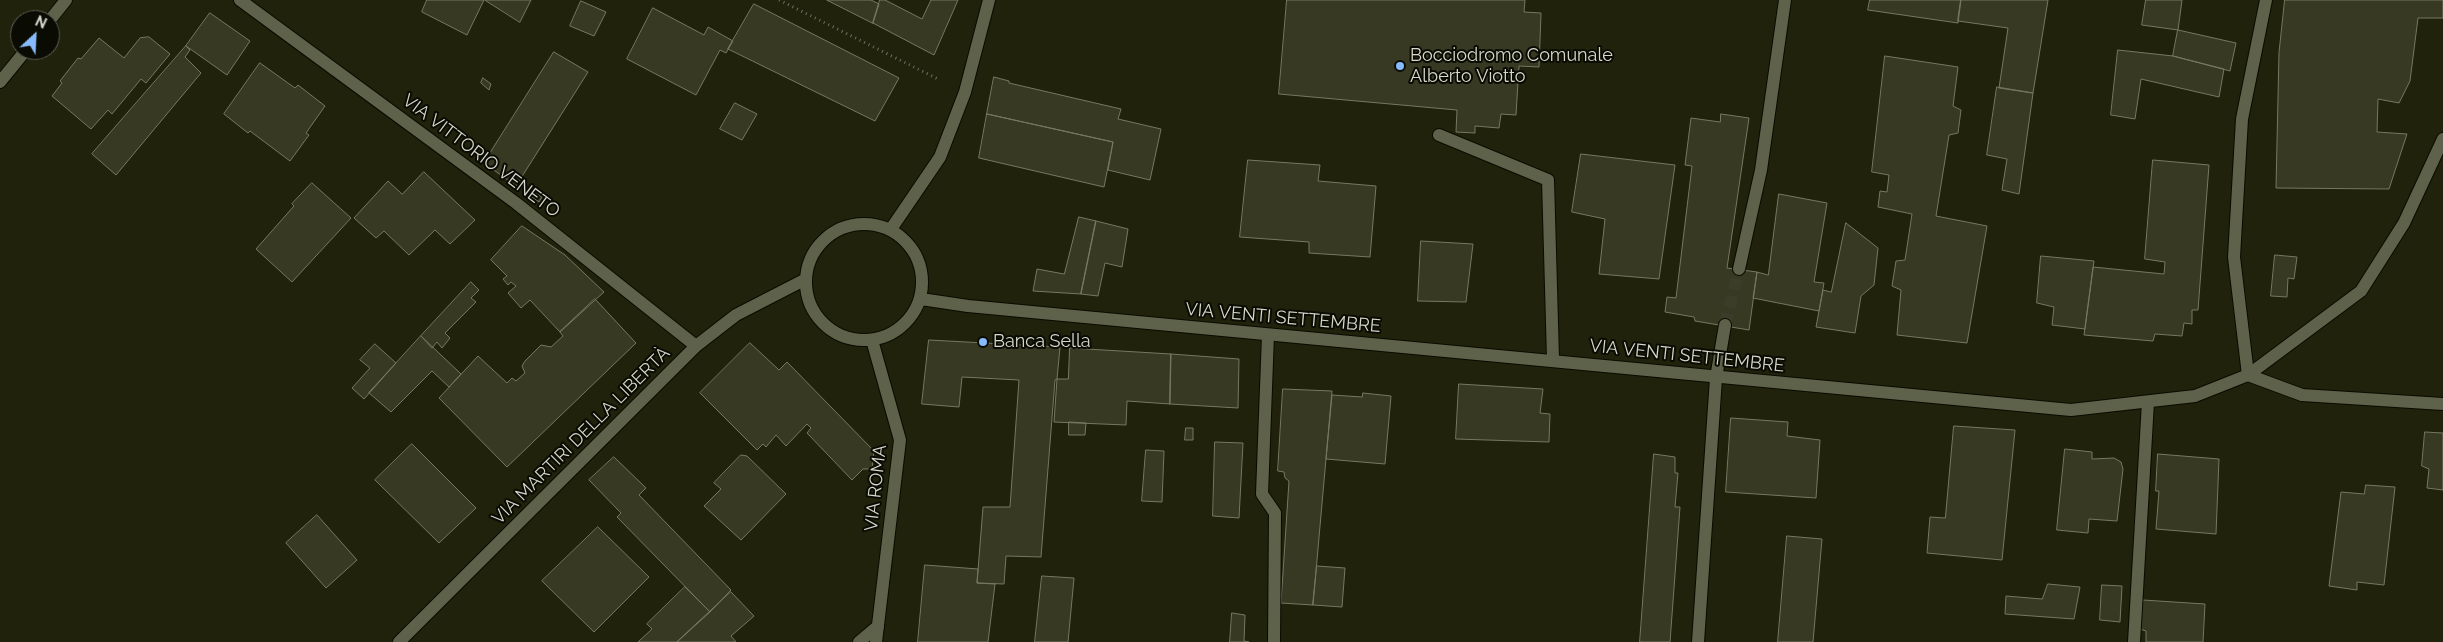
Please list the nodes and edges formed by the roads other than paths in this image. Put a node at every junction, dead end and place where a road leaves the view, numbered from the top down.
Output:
1 (66, 0) edge
2 (240, 0) edge
3 (989, 0) edge
4 (1784, 0) edge
5 (2266, 0) edge
6 (58, 10) edge
7 (18, 60) edge
8 (0, 82) edge
9 (1439, 135) dead end
10 (2443, 139) edge
11 (892, 229) junction
12 (1739, 270) tunnel mouth
13 (806, 279) junction
14 (921, 299) junction
15 (1725, 325) tunnel mouth
16 (1268, 335) junction
17 (872, 340) junction
18 (696, 346) junction
19 (1553, 359) junction
20 (2248, 375) junction
21 (1716, 378) junction
22 (2148, 402) junction
23 (2443, 404) edge
24 (878, 626) junction
25 (399, 642) edge
26 (859, 642) edge
27 (876, 642) edge
28 (1274, 642) edge
29 (1698, 642) edge
30 (2134, 642) edge

1 - 6 street
2 - 18 street, VIA VITTORIO VENETO
3 - 11 street
4 - 12 street
5 - 20 street
7 - 8 street
9 - 19 street
10 - 20 street, VIA VENTI SETTEMBRE
11 - 13 street
11 - 14 street
13 - 17 street
13 - 18 street, VIA MARTIRI DELLA LIBERTÀ
14 - 16 street, VIA VENTI SETTEMBRE
14 - 17 street
15 - 21 street
16 - 19 street, VIA VENTI SETTEMBRE
16 - 28 street
17 - 24 street, VIA ROMA
18 - 25 street, VIA MARTIRI DELLA LIBERTÀ
19 - 21 street, VIA VENTI SETTEMBRE
20 - 22 street, VIA VENTI SETTEMBRE
20 - 23 street
21 - 22 street, VIA VENTI SETTEMBRE
21 - 29 street
22 - 30 street
24 - 26 street
24 - 27 street, VIA ROMA

